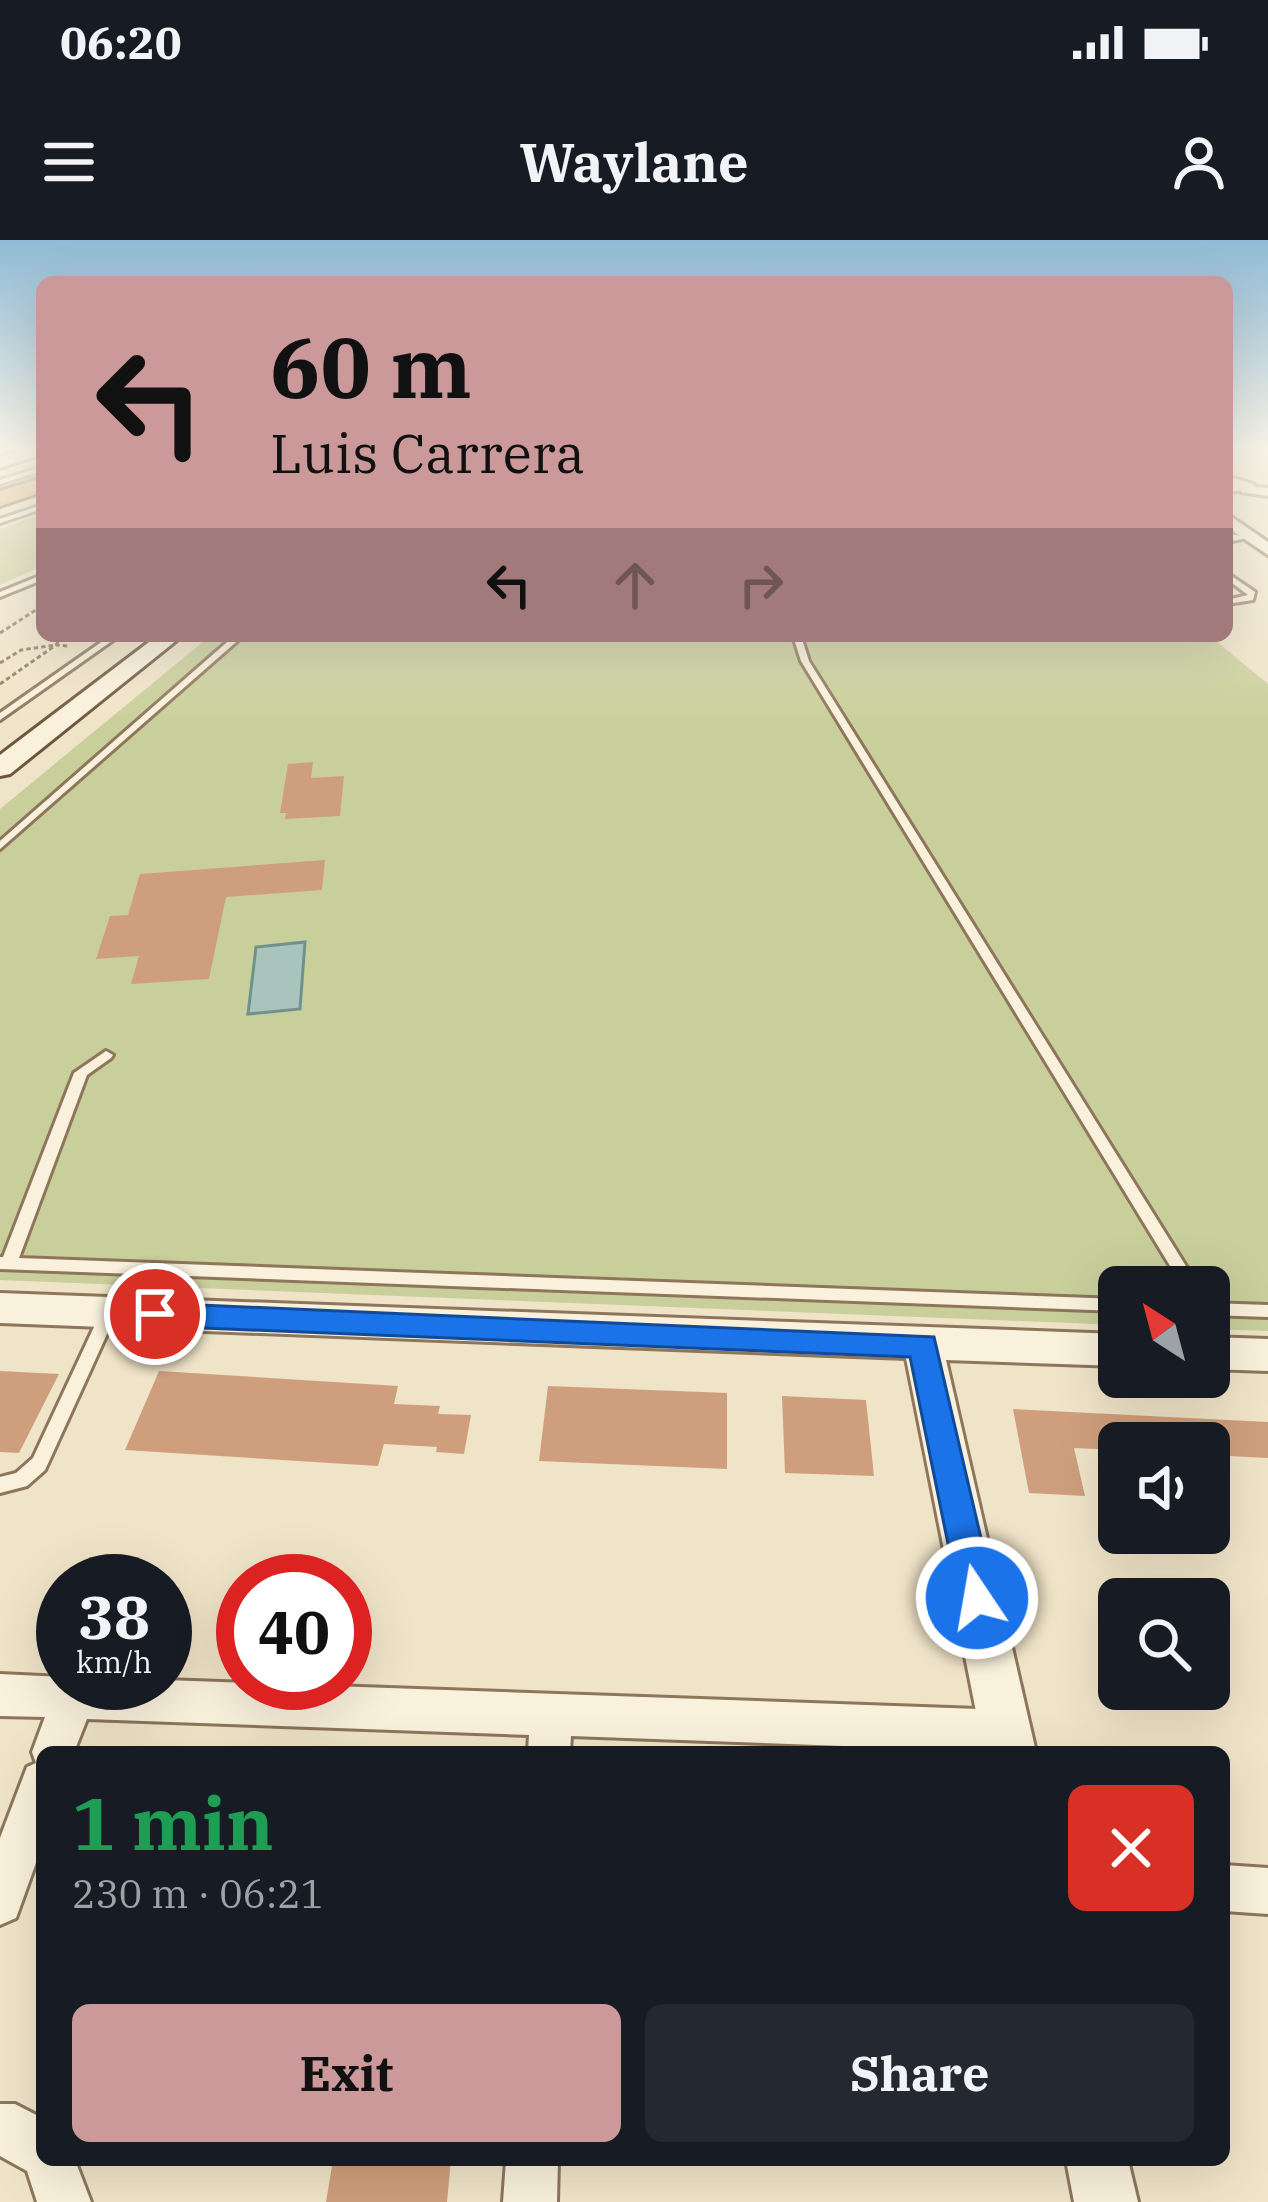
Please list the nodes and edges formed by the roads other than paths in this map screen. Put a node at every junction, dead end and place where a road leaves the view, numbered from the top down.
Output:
1 (36, 580) edge
2 (1233, 580) edge
3 (0, 595) edge
4 (1233, 601) edge
5 (106, 642) edge
6 (163, 642) edge
7 (231, 642) edge
8 (799, 642) edge
9 (0, 717) edge
10 (0, 768) edge
11 (0, 846) edge
12 (106, 1055) dead end
13 (5, 1263) edge
14 (1177, 1266) edge
15 (1098, 1304) edge
16 (0, 1308) edge
17 (1230, 1310) edge
18 (1268, 1311) edge
19 (109, 1312) junction
20 (923, 1345) junction
21 (1098, 1349) edge
22 (1230, 1354) edge
23 (1268, 1355) edge
24 (0, 1485) edge
25 (0, 1695) edge
26 (36, 1697) edge
27 (192, 1708) edge
28 (69, 1710) edge
29 (550, 1733) edge
30 (1008, 1742) edge
31 (55, 1746) edge
32 (36, 1799) edge
33 (1230, 1888) edge
34 (1268, 1891) edge
35 (0, 1902) edge
36 (0, 2130) edge
37 (36, 2146) edge
38 (51, 2166) edge
39 (532, 2166) edge
40 (1098, 2166) edge
41 (64, 2202) edge
42 (530, 2202) edge
43 (1106, 2202) edge

1 - 3 lane
2 - 4 lane
5 - 9 lane
6 - 10 main road
7 - 11 lane
8 - 14 lane
12 - 13 lane
13 - 15 lane
16 - 19 street
17 - 18 lane
19 - 20 street
19 - 24 lane
20 - 21 street
20 - 30 street
22 - 23 street
25 - 26 street
27 - 29 street
28 - 31 street
29 - 30 street
32 - 35 street
33 - 34 street
36 - 37 street
38 - 41 street
39 - 42 street
40 - 43 street

